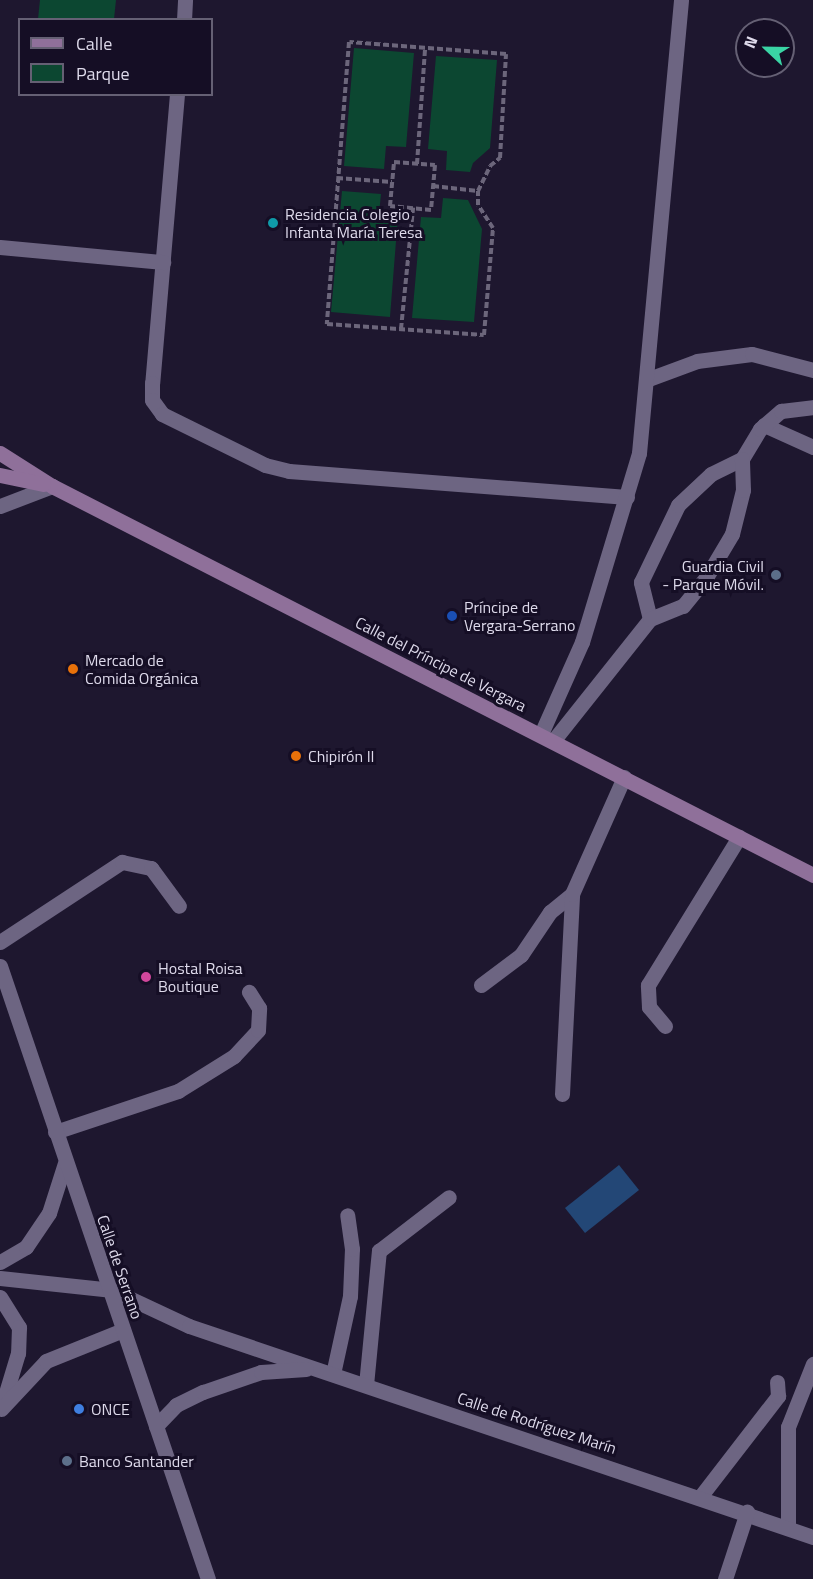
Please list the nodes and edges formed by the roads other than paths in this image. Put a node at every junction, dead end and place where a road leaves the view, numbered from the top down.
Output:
1 (185, 0) edge
2 (681, 0) edge
3 (184, 18) edge
4 (177, 96) edge
5 (0, 247) edge
6 (163, 262) junction
7 (813, 370) edge
8 (646, 380) junction
9 (813, 406) edge
10 (764, 425) junction
11 (813, 447) edge
12 (0, 453) edge
13 (742, 459) junction
14 (0, 476) edge
15 (52, 486) junction
16 (627, 497) junction
17 (0, 506) edge
18 (650, 619) junction
19 (547, 738) junction
20 (624, 777) junction
21 (739, 837) junction
22 (813, 875) edge
23 (572, 894) junction
24 (179, 906) dead end
25 (0, 942) edge
26 (0, 966) edge
27 (482, 986) dead end
28 (249, 992) dead end
29 (665, 1026) dead end
30 (562, 1094) dead end
31 (55, 1132) junction
32 (65, 1162) junction
33 (449, 1197) dead end
34 (347, 1215) dead end
35 (0, 1262) edge
36 (0, 1278) edge
37 (112, 1290) junction
38 (0, 1297) edge
39 (123, 1330) junction
40 (813, 1364) edge
41 (315, 1368) junction
42 (333, 1374) junction
43 (777, 1382) dead end
44 (366, 1385) junction
45 (0, 1410) edge
46 (156, 1426) junction
47 (700, 1497) junction
48 (747, 1512) junction
49 (788, 1528) junction
50 (813, 1537) edge
51 (208, 1579) edge
52 (725, 1579) edge

1 - 3 street
2 - 8 street
4 - 6 street
5 - 6 street
6 - 16 street
7 - 8 street
8 - 16 street
9 - 10 street
10 - 11 street
10 - 13 street
12 - 15 main road, Calle del Príncipe de Vergara
13 - 18 street
13 - 18 street
14 - 15 main road, Calle del Príncipe de Vergara
15 - 17 street
15 - 19 main road, Calle del Príncipe de Vergara
16 - 19 street
18 - 19 street
19 - 20 main road, Calle del Príncipe de Vergara
20 - 21 main road, Calle del Príncipe de Vergara
20 - 23 street
21 - 22 main road, Calle del Príncipe de Vergara
21 - 29 street
23 - 27 street
23 - 30 street
24 - 25 street
26 - 31 street, Calle de Serrano
28 - 31 street
31 - 32 street, Calle de Serrano
32 - 35 street
32 - 37 street, Calle de Serrano
33 - 44 street
34 - 42 street
36 - 37 street, Calle de Rodríguez Marín
37 - 39 street, Calle de Serrano
37 - 41 street, Calle de Rodríguez Marín
38 - 45 street
39 - 45 street
39 - 46 street, Calle de Serrano
40 - 49 street
41 - 42 street, Calle de Rodríguez Marín
41 - 46 street, Calle de Rodríguez Marín
42 - 44 street, Calle de Rodríguez Marín
43 - 47 street
44 - 47 street, Calle de Rodríguez Marín
46 - 51 street, Calle de Serrano
47 - 48 street, Calle de Rodríguez Marín
48 - 49 street, Calle de Rodríguez Marín
48 - 52 street
49 - 50 street, Calle de Rodríguez Marín

